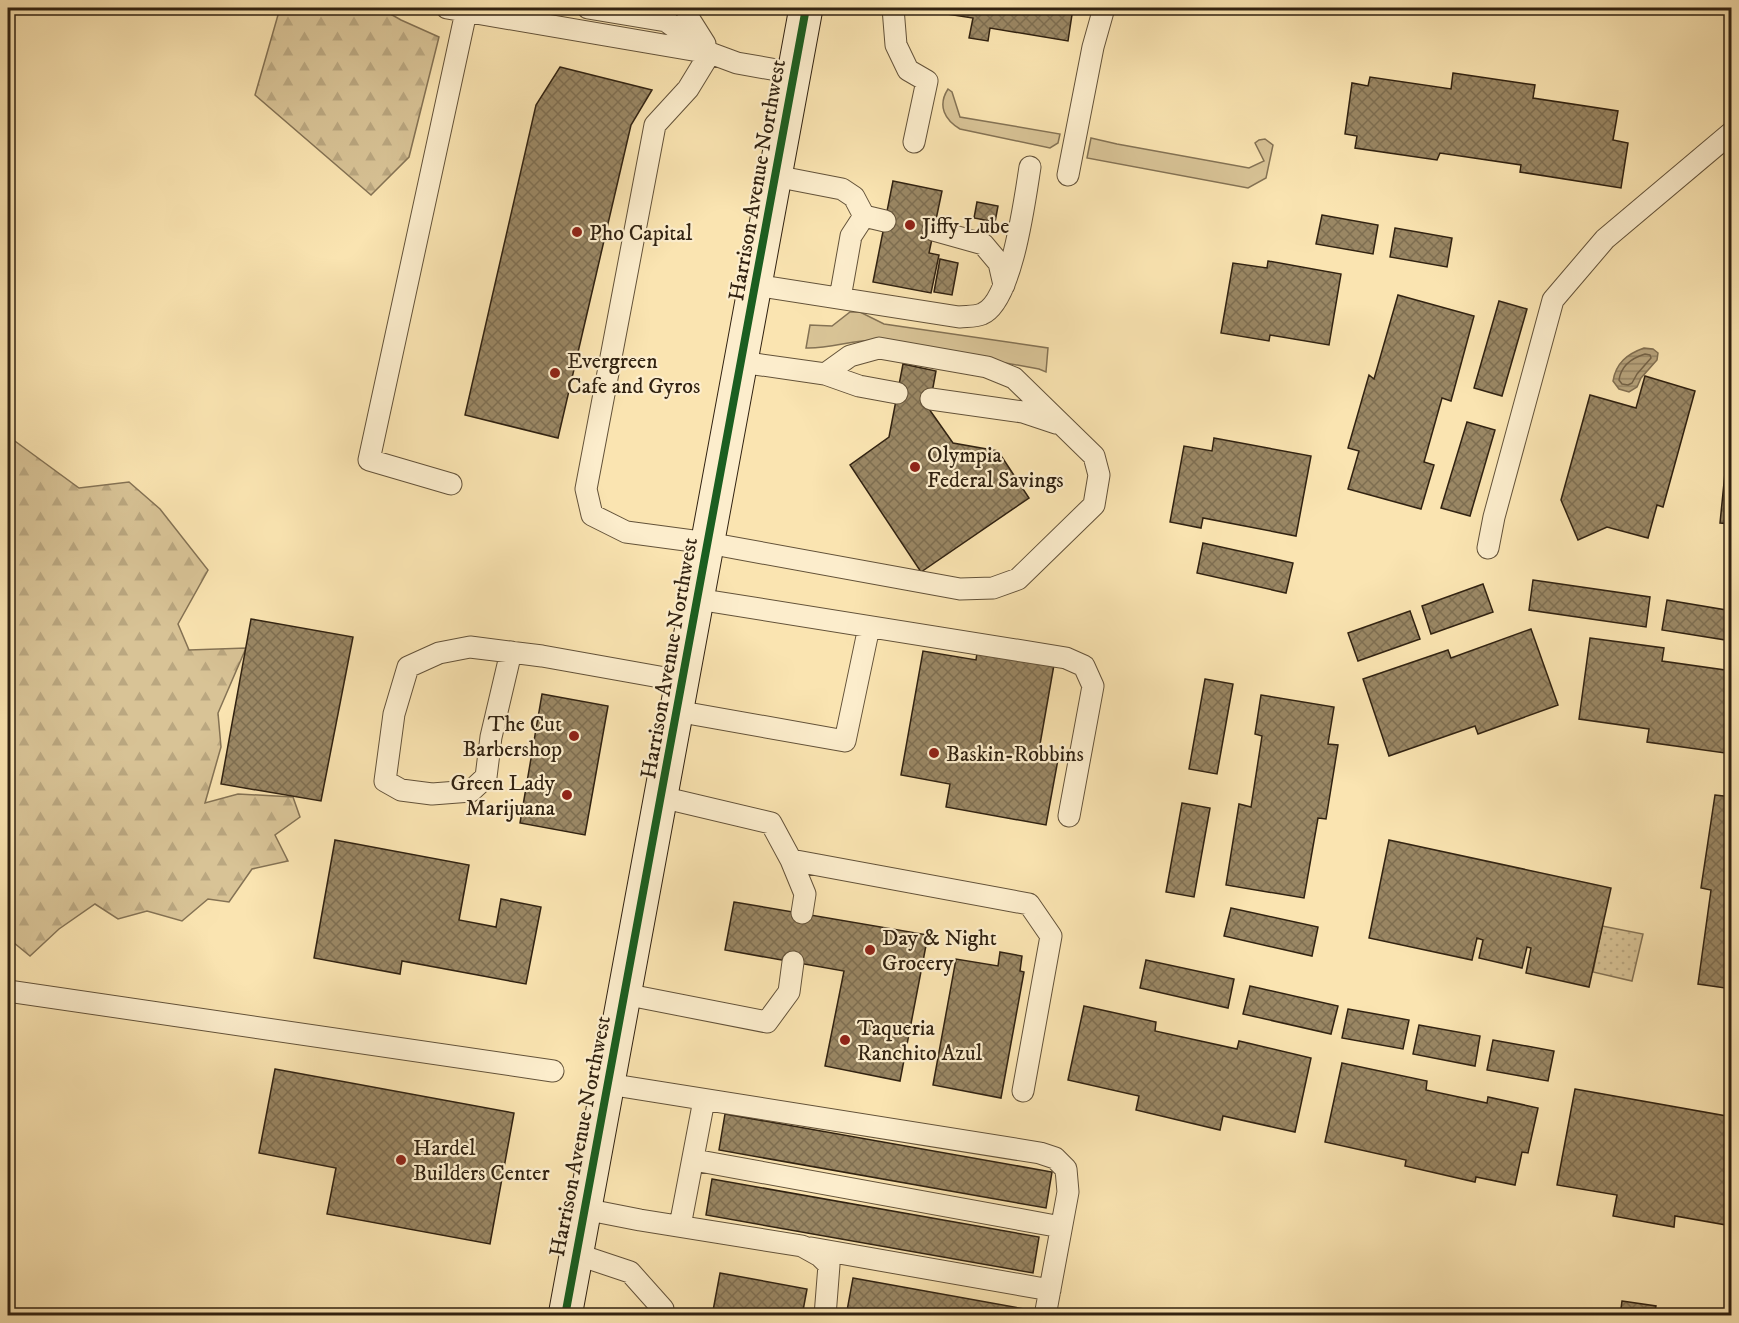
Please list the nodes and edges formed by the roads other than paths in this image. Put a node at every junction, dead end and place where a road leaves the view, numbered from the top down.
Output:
1 (588, 8) edge
2 (688, 8) edge
3 (806, 8) edge
4 (893, 8) edge
5 (1104, 8) edge
6 (456, 10) edge
7 (710, 52) junction
8 (794, 73) junction
9 (1731, 132) edge
10 (914, 142) dead end
11 (1030, 167) dead end
12 (1068, 175) dead end
13 (775, 176) junction
14 (864, 216) junction
15 (885, 221) dead end
16 (933, 230) dead end
17 (755, 285) junction
18 (1004, 286) junction
19 (840, 298) junction
20 (741, 362) junction
21 (825, 374) junction
22 (897, 393) dead end
23 (931, 399) dead end
24 (1059, 424) junction
25 (451, 484) dead end
26 (708, 543) junction
27 (1488, 548) dead end
28 (697, 599) junction
29 (869, 627) junction
30 (511, 652) junction
31 (679, 696) junction
32 (661, 796) junction
33 (1069, 816) dead end
34 (790, 860) junction
35 (802, 913) dead end
36 (793, 962) dead end
37 (8, 991) edge
38 (624, 994) junction
39 (553, 1071) dead end
40 (608, 1084) junction
41 (1023, 1091) dead end
42 (704, 1100) junction
43 (694, 1160) junction
44 (584, 1209) junction
45 (680, 1226) junction
46 (1061, 1227) junction
47 (802, 1246) junction
48 (576, 1254) junction
49 (1050, 1290) junction
50 (565, 1316) edge
51 (662, 1316) edge
52 (825, 1316) edge
53 (1045, 1316) edge

1 - 7 lane
2 - 7 lane
3 - 8 main road, Harrison Avenue Northwest
4 - 10 lane
5 - 12 lane
6 - 7 lane
6 - 25 lane
7 - 8 lane
7 - 26 lane
8 - 13 main road, Harrison Avenue Northwest
9 - 27 lane
11 - 18 lane
13 - 14 lane
13 - 17 main road, Harrison Avenue Northwest
14 - 15 lane
14 - 19 lane
16 - 18 lane
17 - 19 lane
17 - 20 main road, Harrison Avenue Northwest
18 - 19 lane
20 - 21 lane
20 - 26 main road, Harrison Avenue Northwest
21 - 22 lane
21 - 24 lane
23 - 24 lane
24 - 26 lane
26 - 28 main road, Harrison Avenue Northwest
28 - 29 lane
28 - 31 main road, Harrison Avenue Northwest
29 - 31 lane
29 - 33 lane
30 - 30 lane
30 - 31 lane
31 - 32 main road, Harrison Avenue Northwest
32 - 34 lane
32 - 38 main road, Harrison Avenue Northwest
34 - 35 lane
34 - 41 lane
36 - 38 lane
37 - 39 lane
38 - 40 main road, Harrison Avenue Northwest
40 - 42 lane
40 - 44 main road, Harrison Avenue Northwest
42 - 43 lane
42 - 46 lane
43 - 45 lane
43 - 46 lane
44 - 45 lane
44 - 48 main road, Harrison Avenue Northwest
45 - 47 lane
46 - 49 lane
47 - 49 lane
47 - 52 lane
48 - 50 main road, Harrison Avenue Northwest
48 - 51 lane
49 - 53 lane

